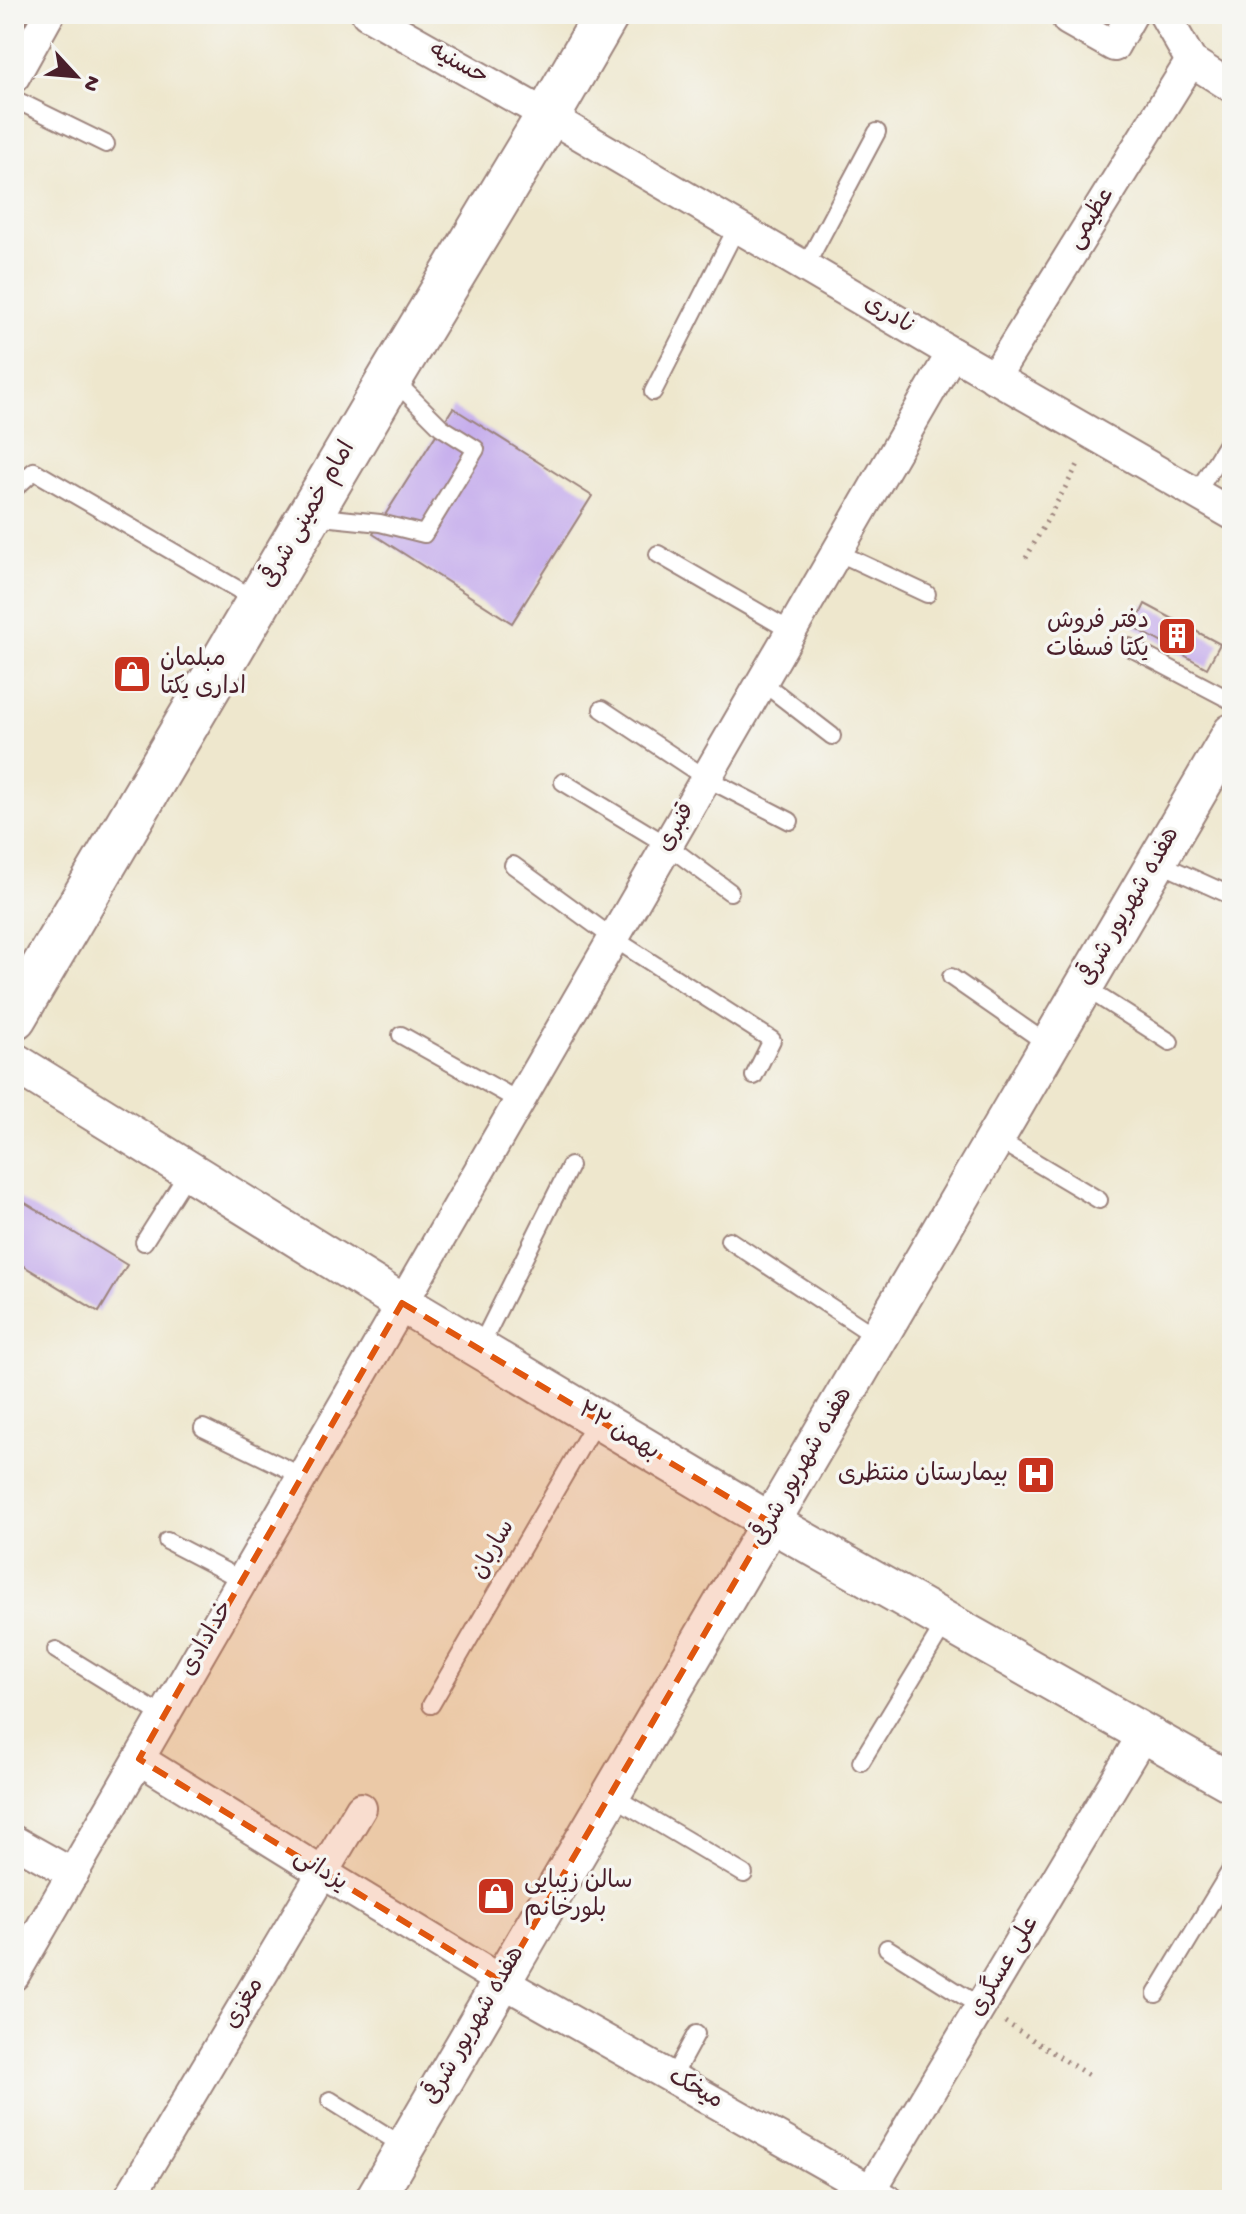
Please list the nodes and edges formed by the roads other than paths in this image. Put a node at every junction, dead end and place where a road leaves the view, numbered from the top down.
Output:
1 (49, 14) edge
2 (367, 14) edge
3 (607, 14) edge
4 (1132, 14) edge
5 (1164, 14) edge
6 (1068, 20) dead end
7 (1191, 61) junction
8 (14, 77) edge
9 (1232, 87) edge
10 (14, 99) edge
11 (548, 116) junction
12 (877, 132) dead end
13 (106, 144) dead end
14 (737, 227) junction
15 (805, 267) junction
16 (952, 353) junction
17 (391, 377) junction
18 (994, 378) junction
19 (653, 392) dead end
20 (1232, 435) edge
21 (14, 489) edge
22 (1196, 494) junction
23 (1232, 514) edge
24 (309, 515) junction
25 (837, 552) junction
26 (658, 554) dead end
27 (927, 594) dead end
28 (259, 601) junction
29 (791, 631) junction
30 (1129, 647) dead end
31 (762, 682) junction
32 (1232, 701) edge
33 (602, 709) dead end
34 (1232, 733) edge
35 (832, 736) dead end
36 (706, 778) junction
37 (563, 782) dead end
38 (790, 821) dead end
39 (667, 845) junction
40 (1157, 862) junction
41 (513, 865) dead end
42 (730, 892) dead end
43 (1232, 896) edge
44 (613, 938) junction
45 (951, 977) dead end
46 (1084, 987) junction
47 (14, 1017) edge
48 (401, 1035) dead end
49 (1170, 1042) dead end
50 (1049, 1045) junction
51 (14, 1062) edge
52 (754, 1076) dead end
53 (519, 1101) junction
54 (995, 1138) junction
55 (570, 1166) dead end
56 (189, 1171) junction
57 (1099, 1200) dead end
58 (729, 1240) dead end
59 (144, 1242) dead end
60 (402, 1303) junction
61 (878, 1338) junction
62 (479, 1349) junction
63 (597, 1419) junction
64 (203, 1428) dead end
65 (302, 1476) junction
66 (770, 1522) junction
67 (167, 1541) dead end
68 (242, 1580) junction
69 (946, 1622) junction
70 (56, 1650) dead end
71 (431, 1705) dead end
72 (163, 1716) junction
73 (1144, 1733) junction
74 (139, 1759) junction
75 (861, 1762) dead end
76 (1232, 1783) edge
77 (611, 1795) junction
78 (361, 1808) dead end
79 (14, 1841) edge
80 (1232, 1868) edge
81 (323, 1873) junction
82 (73, 1874) junction
83 (744, 1874) dead end
84 (887, 1948) dead end
85 (14, 1975) edge
86 (501, 1981) junction
87 (1156, 1994) dead end
88 (981, 2007) junction
89 (696, 2034) dead end
90 (672, 2078) junction
91 (330, 2100) dead end
92 (405, 2147) junction
93 (875, 2197) edge
94 (128, 2200) edge
95 (374, 2200) edge

1 - 8 street
2 - 11 street, حسنیه
3 - 11 main road, امام خمینی شرقی
4 - 6 street
5 - 7 street
7 - 9 street
7 - 18 street, عظیمی
10 - 13 lane
11 - 14 street, نادری
11 - 17 main road, امام خمینی شرقی
12 - 15 lane
14 - 15 street, نادری
14 - 19 lane
15 - 16 street, نادری
16 - 18 street, نادری
16 - 25 street, قنبری
17 - 24 main road, امام خمینی شرقی
17 - 24 lane
18 - 22 street, نادری
20 - 22 lane
21 - 28 lane
22 - 23 street, نادری
24 - 28 main road, امام خمینی شرقی
25 - 27 lane
25 - 29 street, قنبری
26 - 29 lane
28 - 47 main road, امام خمینی شرقی
29 - 31 street, قنبری
30 - 32 lane
31 - 35 lane
31 - 36 street, قنبری
33 - 36 lane
34 - 40 street, هفده شهریور شرقی
36 - 38 lane
36 - 39 street, قنبری
37 - 39 lane
39 - 42 lane
39 - 44 street, قنبری
40 - 43 lane
40 - 46 street, هفده شهریور شرقی
41 - 44 lane
44 - 52 lane
44 - 53 street, قنبری
45 - 50 lane
46 - 49 lane
46 - 50 street, هفده شهریور شرقی
48 - 53 lane
50 - 54 street, هفده شهریور شرقی
51 - 56 street, ۲۲ بهمن
53 - 60 street, قنبری
54 - 57 lane
54 - 61 street, هفده شهریور شرقی
55 - 62 lane
56 - 59 lane
56 - 60 street, ۲۲ بهمن
58 - 61 lane
60 - 62 street, ۲۲ بهمن
60 - 65 street, خدادادی
61 - 66 street, هفده شهریور شرقی
62 - 63 street, ۲۲ بهمن
63 - 66 street, ۲۲ بهمن
63 - 71 lane, ساربان
64 - 65 lane
65 - 68 street, خدادادی
66 - 69 street, ۲۲ بهمن
66 - 77 street, هفده شهریور شرقی
67 - 68 lane
68 - 72 street, خدادادی
69 - 73 street, ۲۲ بهمن
69 - 75 lane
70 - 72 lane
72 - 74 street, خدادادی
73 - 76 street, ۲۲ بهمن
73 - 88 street, علی عسگری
74 - 81 street, یزدانی
74 - 82 street, خدادادی
77 - 83 lane
77 - 86 street, هفده شهریور شرقی
78 - 81 street, مغزی
79 - 82 street
80 - 87 lane
81 - 86 street, یزدانی
81 - 94 street, مغزی
82 - 85 street, خدادادی
84 - 88 lane
86 - 90 street, میخک
86 - 92 street, هفده شهریور شرقی
88 - 93 street, علی عسگری
89 - 90 lane
90 - 93 street, میخک
91 - 92 lane
92 - 95 street, هفده شهریور شرقی

